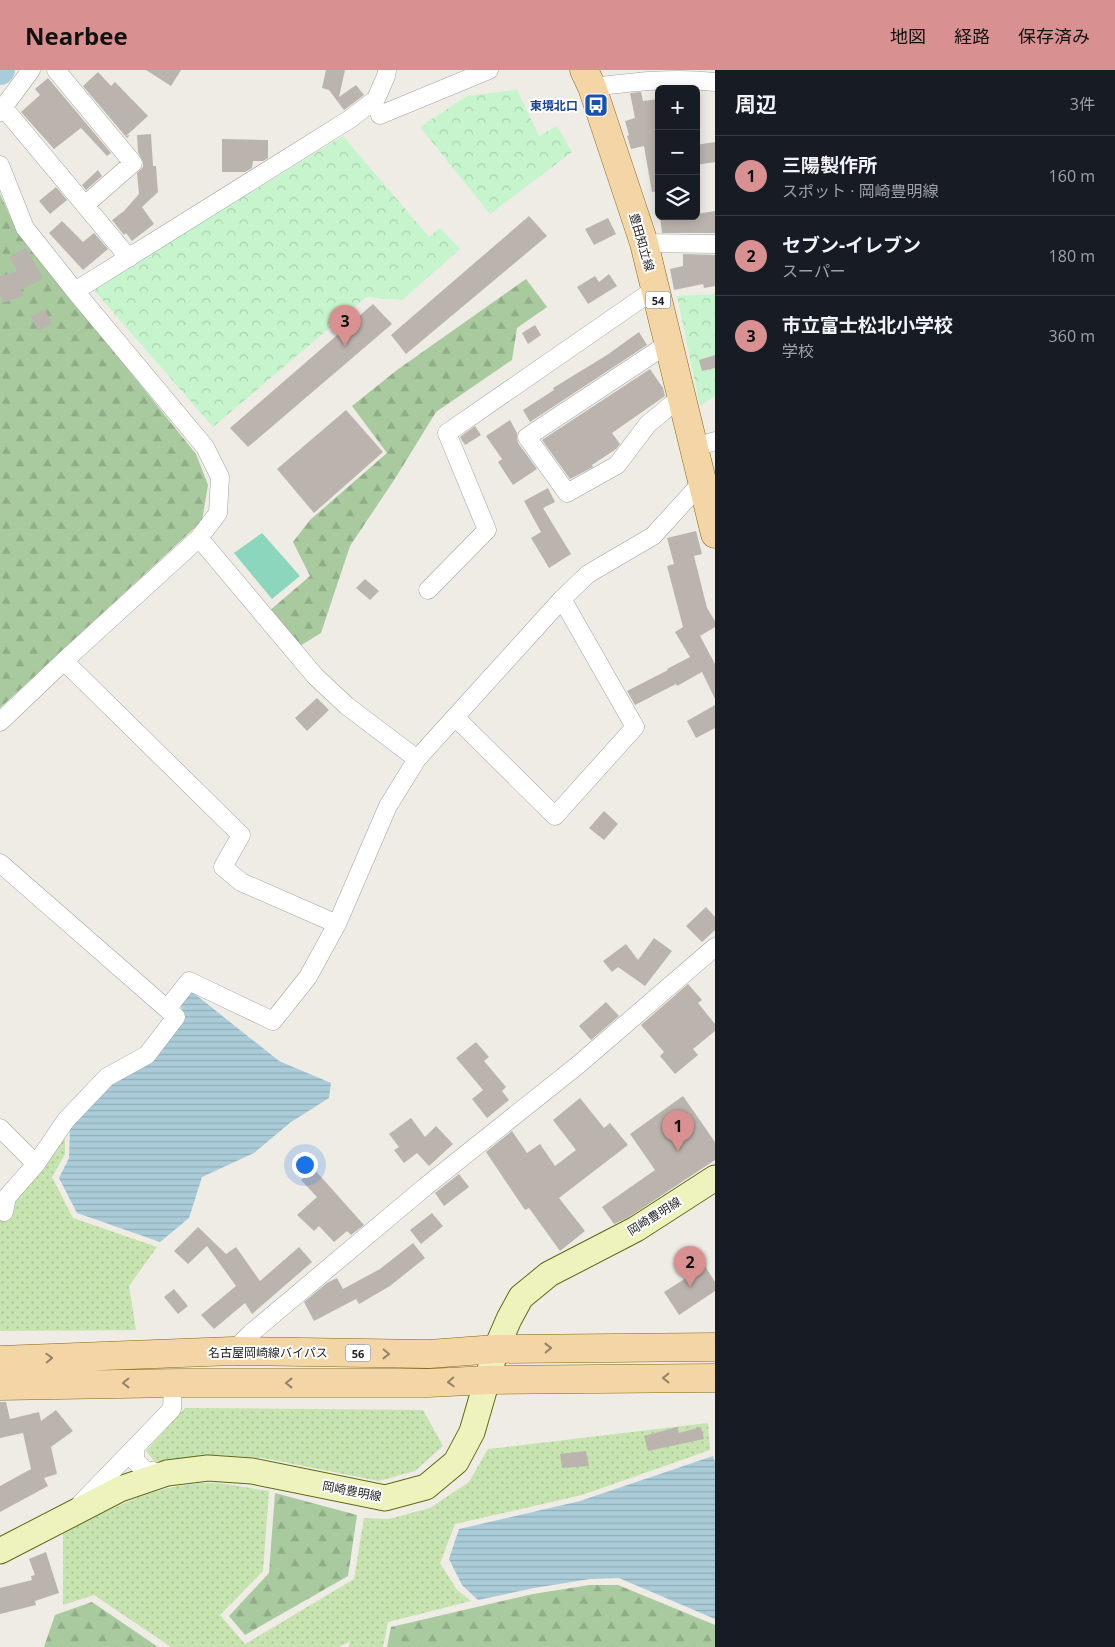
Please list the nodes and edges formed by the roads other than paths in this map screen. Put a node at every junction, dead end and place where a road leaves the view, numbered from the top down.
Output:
1 (31, 70) edge
2 (56, 70) edge
3 (387, 70) edge
4 (489, 70) edge
5 (588, 78) edge
6 (705, 78) edge
7 (2, 110) edge
8 (380, 115) dead end
9 (0, 165) edge
10 (85, 205) junction
11 (644, 243) junction
12 (715, 244) edge
13 (128, 258) junction
14 (655, 289) junction
15 (75, 291) junction
16 (668, 343) junction
17 (682, 396) junction
18 (705, 444) edge
19 (703, 481) junction
20 (715, 534) edge
21 (199, 538) junction
22 (428, 590) dead end
23 (562, 599) junction
24 (64, 661) junction
25 (455, 717) junction
26 (0, 722) edge
27 (417, 759) junction
28 (0, 863) edge
29 (337, 924) junction
30 (715, 947) edge
31 (167, 1008) junction
32 (0, 1128) edge
33 (36, 1164) junction
34 (715, 1178) edge
35 (4, 1212) dead end
36 (715, 1347) edge
37 (496, 1349) junction
38 (233, 1351) junction
39 (0, 1360) edge
40 (715, 1378) edge
41 (488, 1380) junction
42 (173, 1383) junction
43 (0, 1386) edge
44 (135, 1448) junction
45 (167, 1473) junction
46 (71, 1513) junction
47 (0, 1551) edge

1 - 7 street
2 - 10 street
3 - 13 street
4 - 8 street
5 - 6 street
5 - 11 main road, 豊田知立線 / 54
7 - 10 street
9 - 15 street
10 - 13 street
11 - 12 street
11 - 14 main road, 豊田知立線 / 54
13 - 15 street
14 - 16 main road, 豊田知立線 / 54
14 - 22 street
15 - 21 street
16 - 17 main road, 豊田知立線 / 54
16 - 17 street
17 - 18 main road, 豊田知立線 / 54
18 - 19 main road, 豊田知立線 / 54
19 - 20 main road, 豊田知立線 / 54
19 - 23 street
21 - 24 street
21 - 27 street
23 - 25 street
23 - 25 street
24 - 26 street
24 - 29 street
25 - 27 street
27 - 29 street
28 - 31 street
29 - 31 street
30 - 38 street
31 - 33 street
32 - 33 street
33 - 35 street
34 - 37 main road, 岡崎豊明線
37 -> 36 main road, 名古屋岡崎線バイパス / 56
38 -> 37 main road, 名古屋岡崎線バイパス / 56
37 - 41 main road, 岡崎豊明線
39 -> 38 main road, 名古屋岡崎線バイパス / 56
40 -> 41 main road
41 -> 42 main road
41 - 45 main road, 岡崎豊明線
42 -> 43 main road
42 - 44 street
44 - 45 street
44 - 46 street
45 - 46 main road, 岡崎豊明線
46 - 47 main road, 岡崎豊明線

